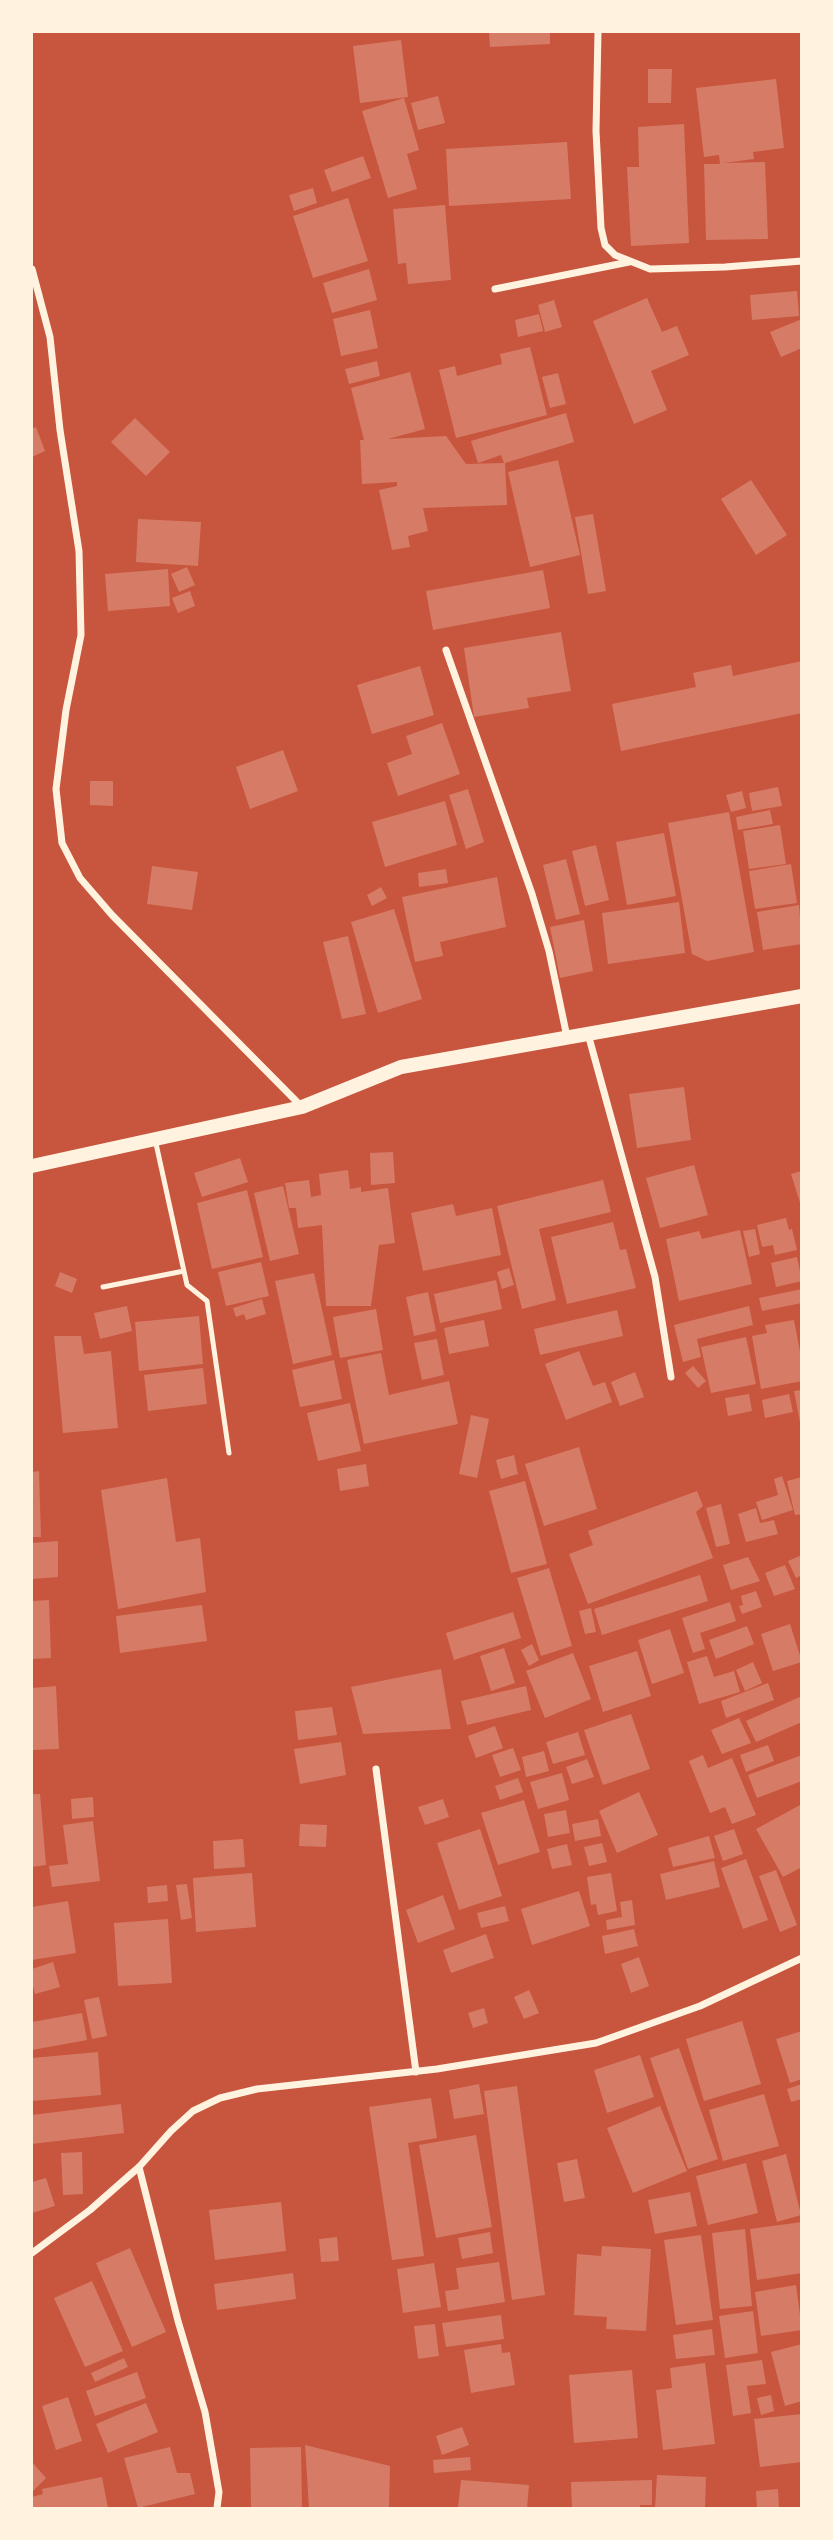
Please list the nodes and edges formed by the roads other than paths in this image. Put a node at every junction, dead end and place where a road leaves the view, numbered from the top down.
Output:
1 (598, 32) edge
2 (802, 261) edge
3 (630, 262) junction
4 (32, 270) edge
5 (495, 289) dead end
6 (446, 650) dead end
7 (802, 996) edge
8 (588, 1033) junction
9 (567, 1037) junction
10 (302, 1107) junction
11 (155, 1139) junction
12 (32, 1166) edge
13 (184, 1271) junction
14 (103, 1287) dead end
15 (671, 1377) dead end
16 (229, 1453) dead end
17 (376, 1769) dead end
18 (802, 1958) edge
19 (416, 2072) junction
20 (139, 2167) junction
21 (32, 2253) edge
22 (217, 2508) edge

1 - 3 street
2 - 3 street
3 - 5 street
4 - 10 street
6 - 9 street
7 - 8 main road
8 - 9 main road
8 - 15 street
9 - 10 main road
10 - 11 main road
11 - 12 main road
11 - 13 lane
13 - 14 lane
13 - 16 lane
17 - 19 street
18 - 19 street
19 - 20 street
20 - 21 street
20 - 22 street

